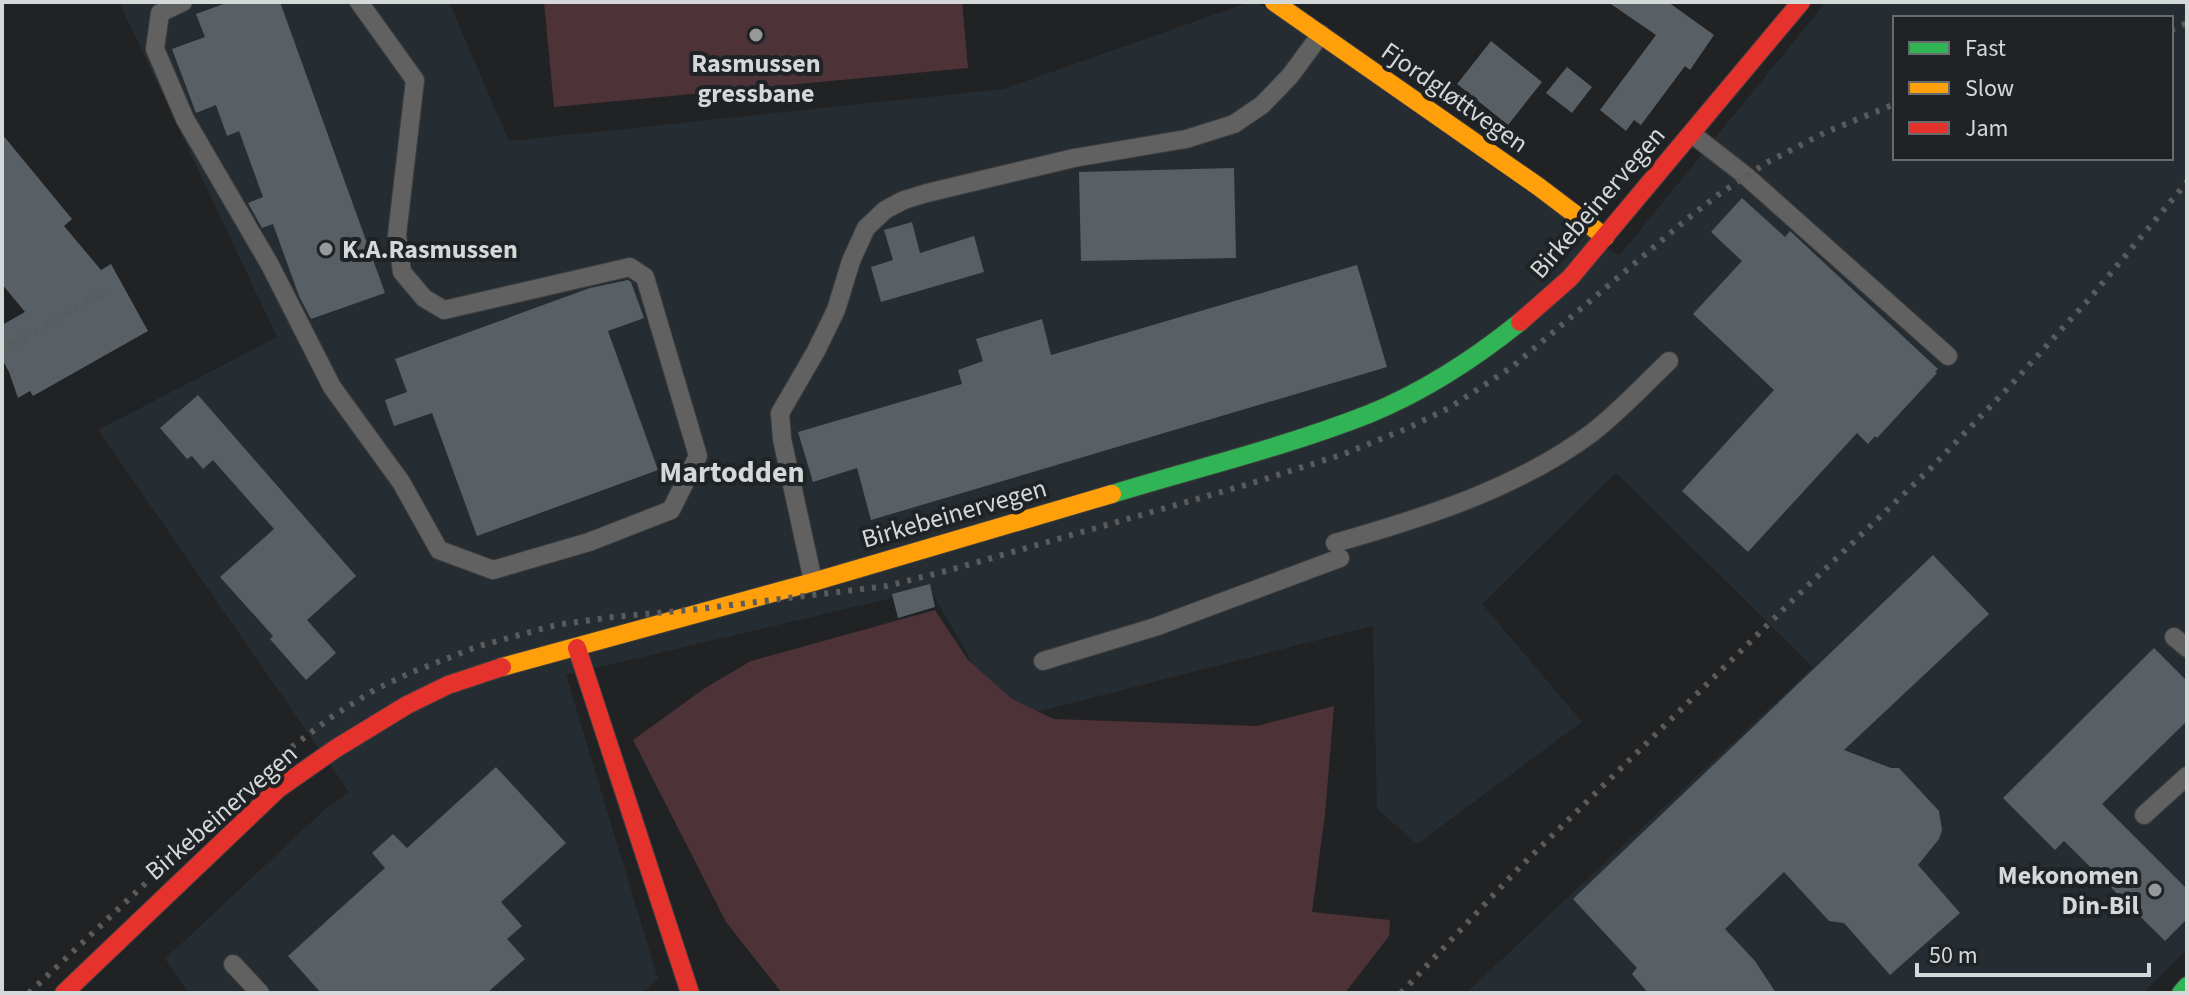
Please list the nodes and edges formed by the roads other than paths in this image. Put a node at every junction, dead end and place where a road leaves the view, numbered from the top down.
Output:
1 (183, 2) edge
2 (359, 2) edge
3 (1274, 2) edge
4 (1801, 2) edge
5 (1321, 34) junction
6 (1692, 134) junction
7 (1605, 237) junction
8 (1948, 356) dead end
9 (1669, 361) dead end
10 (813, 582) junction
11 (577, 648) junction
12 (1043, 661) dead end
13 (2187, 776) edge
14 (2144, 815) dead end
15 (233, 964) dead end
16 (2187, 986) edge
17 (64, 993) edge
18 (260, 993) edge
19 (690, 993) edge
20 (2181, 993) edge

1 - 2 lane
3 - 5 street, Fjordgløttvegen
4 - 6 street, Birkebeinervegen
5 - 7 street, Fjordgløttvegen
5 - 10 lane
6 - 7 street, Birkebeinervegen
6 - 8 lane
7 - 10 street, Birkebeinervegen
9 - 12 lane
10 - 11 street, Birkebeinervegen
11 - 17 street, Birkebeinervegen
11 - 19 street
13 - 14 lane
15 - 18 lane
16 - 20 street

